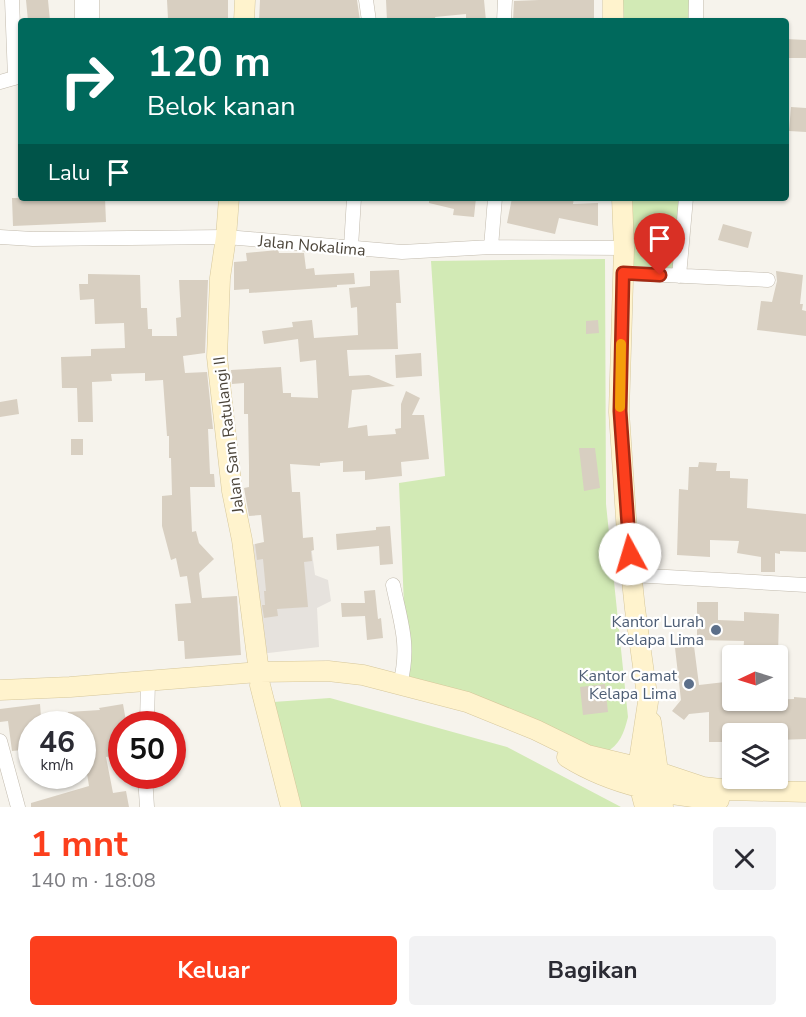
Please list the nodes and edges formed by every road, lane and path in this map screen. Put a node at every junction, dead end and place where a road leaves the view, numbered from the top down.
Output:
1 (12, 0) edge
2 (82, 0) edge
3 (92, 0) edge
4 (245, 0) edge
5 (366, 0) edge
6 (505, 0) edge
7 (613, 0) edge
8 (696, 0) edge
9 (82, 18) edge
10 (92, 18) edge
11 (244, 18) edge
12 (369, 18) edge
13 (504, 18) edge
14 (614, 18) edge
15 (696, 18) edge
16 (18, 77) edge
17 (0, 82) edge
18 (229, 201) edge
19 (354, 201) edge
20 (495, 201) edge
21 (622, 201) edge
22 (686, 201) edge
23 (0, 237) edge
24 (226, 237) junction
25 (351, 247) junction
26 (491, 248) junction
27 (624, 248) junction
28 (623, 273) junction
29 (679, 276) junction
30 (768, 280) dead end
31 (632, 575) junction
32 (393, 585) dead end
33 (806, 585) edge
34 (260, 679) junction
35 (400, 684) junction
36 (148, 686) junction
37 (0, 690) edge
38 (648, 702) junction
39 (147, 711) edge
40 (0, 741) edge
41 (638, 768) junction
42 (640, 788) junction
43 (146, 789) edge
44 (661, 790) edge
45 (806, 792) edge
46 (806, 801) edge
47 (18, 807) edge
48 (147, 807) edge
49 (291, 807) edge
50 (645, 807) edge

1 - 16 street
2 - 9 street
3 - 10 street
4 - 11 main road
5 - 12 street
6 - 13 street
7 - 14 main road
8 - 15 street
16 - 17 street
18 - 24 main road, Jalan Sam Ratulangi II
19 - 25 street
20 - 26 street
21 - 27 main road
22 - 29 street
23 - 24 street, Jalan Nokalima
24 - 25 street, Jalan Nokalima
24 - 34 main road, Jalan Sam Ratulangi II
25 - 26 street, Jalan Nokalima
26 - 27 street, Jalan Nokalima
27 - 28 main road
28 - 29 street
28 - 31 main road
29 - 30 street
31 - 33 street
31 - 38 main road
32 - 35 street
34 - 35 main road
34 - 36 main road
34 - 42 main road
34 - 49 main road, Jalan Sam Ratulangi II
35 - 41 main road
36 - 37 main road
36 - 39 street
38 - 41 main road
38 - 44 main road
40 - 47 street
41 - 42 main road
41 - 44 main road
42 - 44 main road
42 - 50 main road
43 - 48 street
44 - 45 main road
44 - 46 main road

